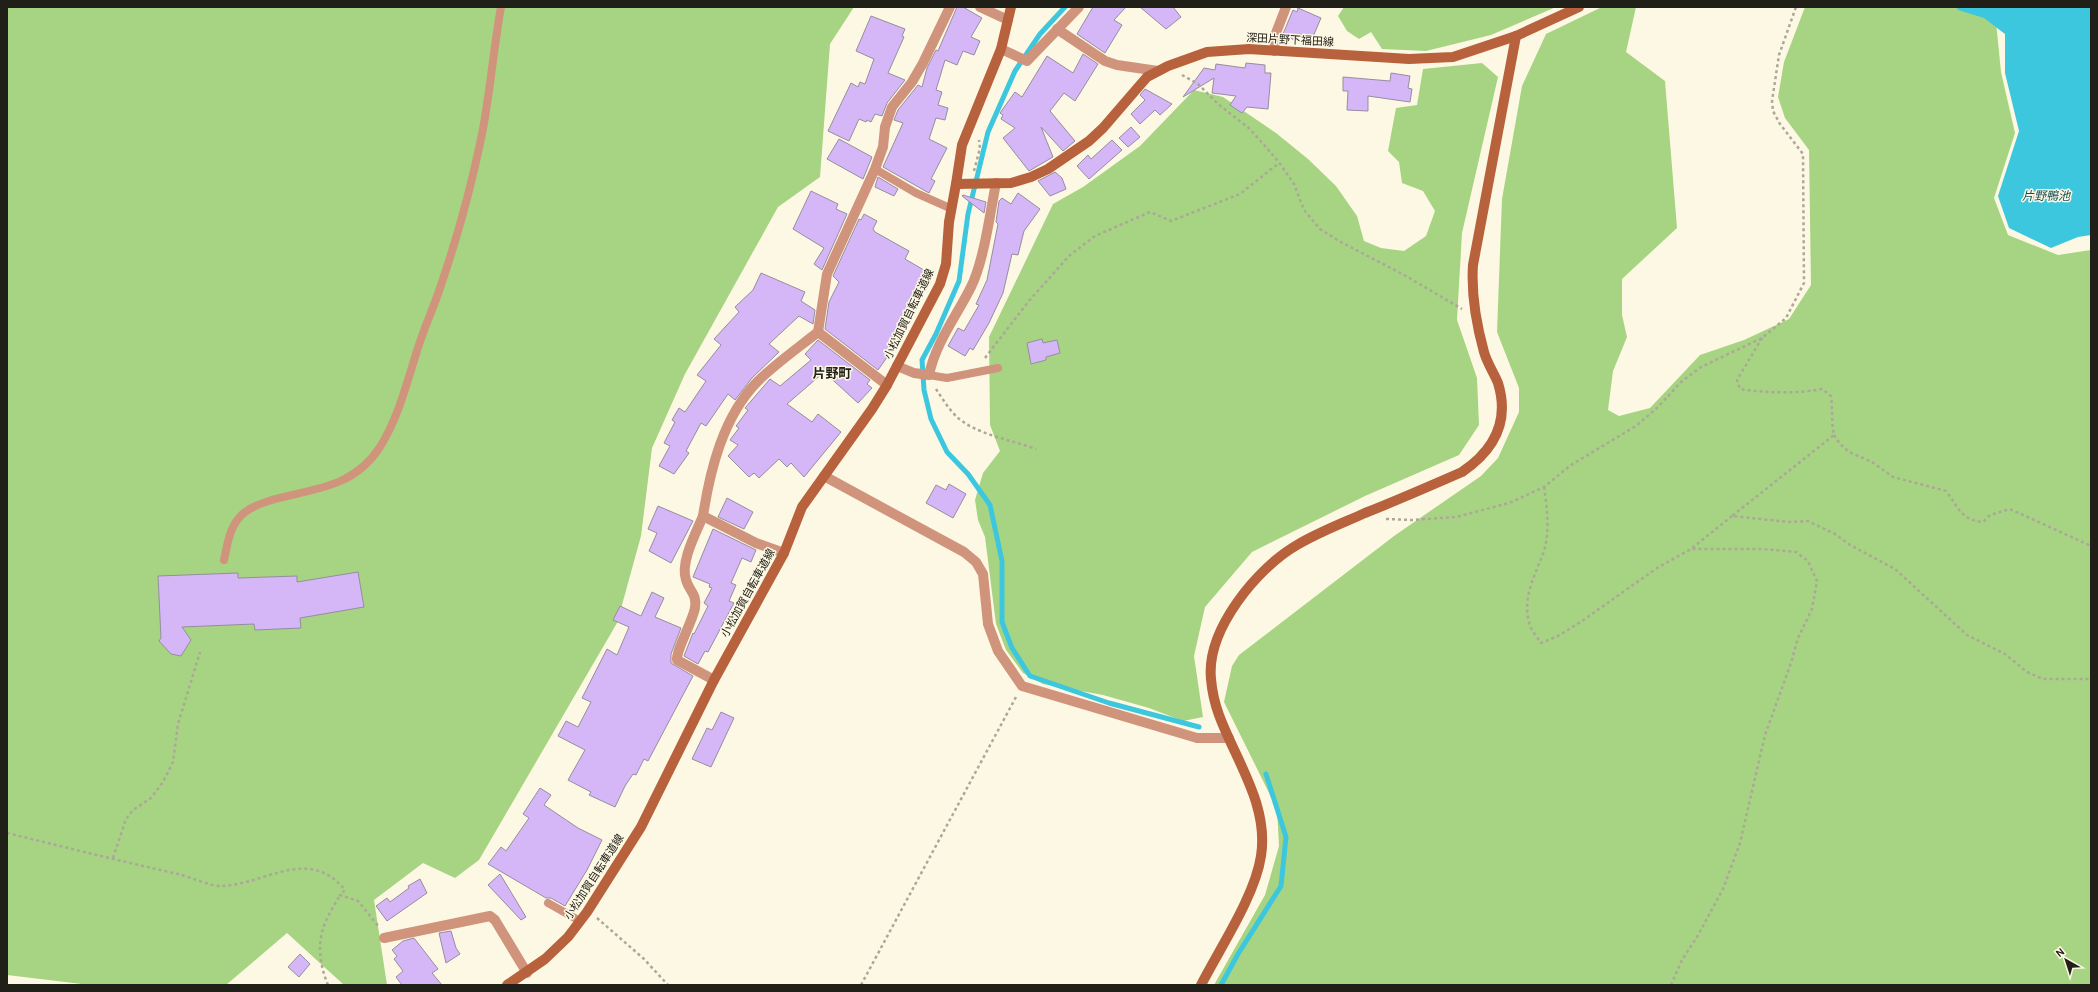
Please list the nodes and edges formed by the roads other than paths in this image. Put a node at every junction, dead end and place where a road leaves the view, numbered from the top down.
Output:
1 (501, 7) edge
2 (950, 7) edge
3 (980, 7) edge
4 (1011, 7) edge
5 (1079, 7) edge
6 (1286, 7) edge
7 (1579, 7) edge
8 (1008, 20) junction
9 (1057, 29) junction
10 (1516, 36) junction
11 (1001, 49) junction
12 (1274, 51) junction
13 (1158, 71) junction
14 (875, 169) junction
15 (996, 183) junction
16 (956, 184) junction
17 (952, 209) junction
18 (818, 332) junction
19 (897, 366) junction
20 (998, 368) dead end
21 (929, 375) junction
22 (887, 385) junction
23 (824, 476) junction
24 (703, 516) junction
25 (784, 553) junction
26 (224, 560) dead end
27 (714, 680) junction
28 (1229, 738) junction
29 (548, 903) dead end
30 (580, 921) junction
31 (384, 938) road end
32 (527, 973) junction
33 (507, 985) edge
34 (1201, 985) edge

1 - 26 lane
2 - 14 street
3 - 8 street
4 - 8 main road
5 - 9 street
6 - 12 street
7 - 10 main road, 深田片野下福田線
8 - 11 main road
9 - 11 street
9 - 13 street
10 - 12 main road, 深田片野下福田線
10 - 28 main road
11 - 16 main road
12 - 13 main road, 深田片野下福田線
13 - 15 main road, 深田片野下福田線
14 - 17 lane
14 - 18 street
15 - 16 main road, 深田片野下福田線
15 - 21 street
16 - 17 main road, 小松加賀自転車道線
17 - 19 main road, 小松加賀自転車道線
18 - 22 street
18 - 24 street
19 - 21 street
19 - 22 main road, 小松加賀自転車道線
20 - 21 lane
22 - 23 main road, 小松加賀自転車道線
23 - 25 main road, 小松加賀自転車道線
23 - 28 street
24 - 25 street
24 - 27 street
25 - 27 main road, 小松加賀自転車道線
27 - 30 main road, 小松加賀自転車道線
28 - 34 main road
29 - 30 lane
30 - 32 main road, 小松加賀自転車道線
31 - 32 street
32 - 33 main road, 小松加賀自転車道線

